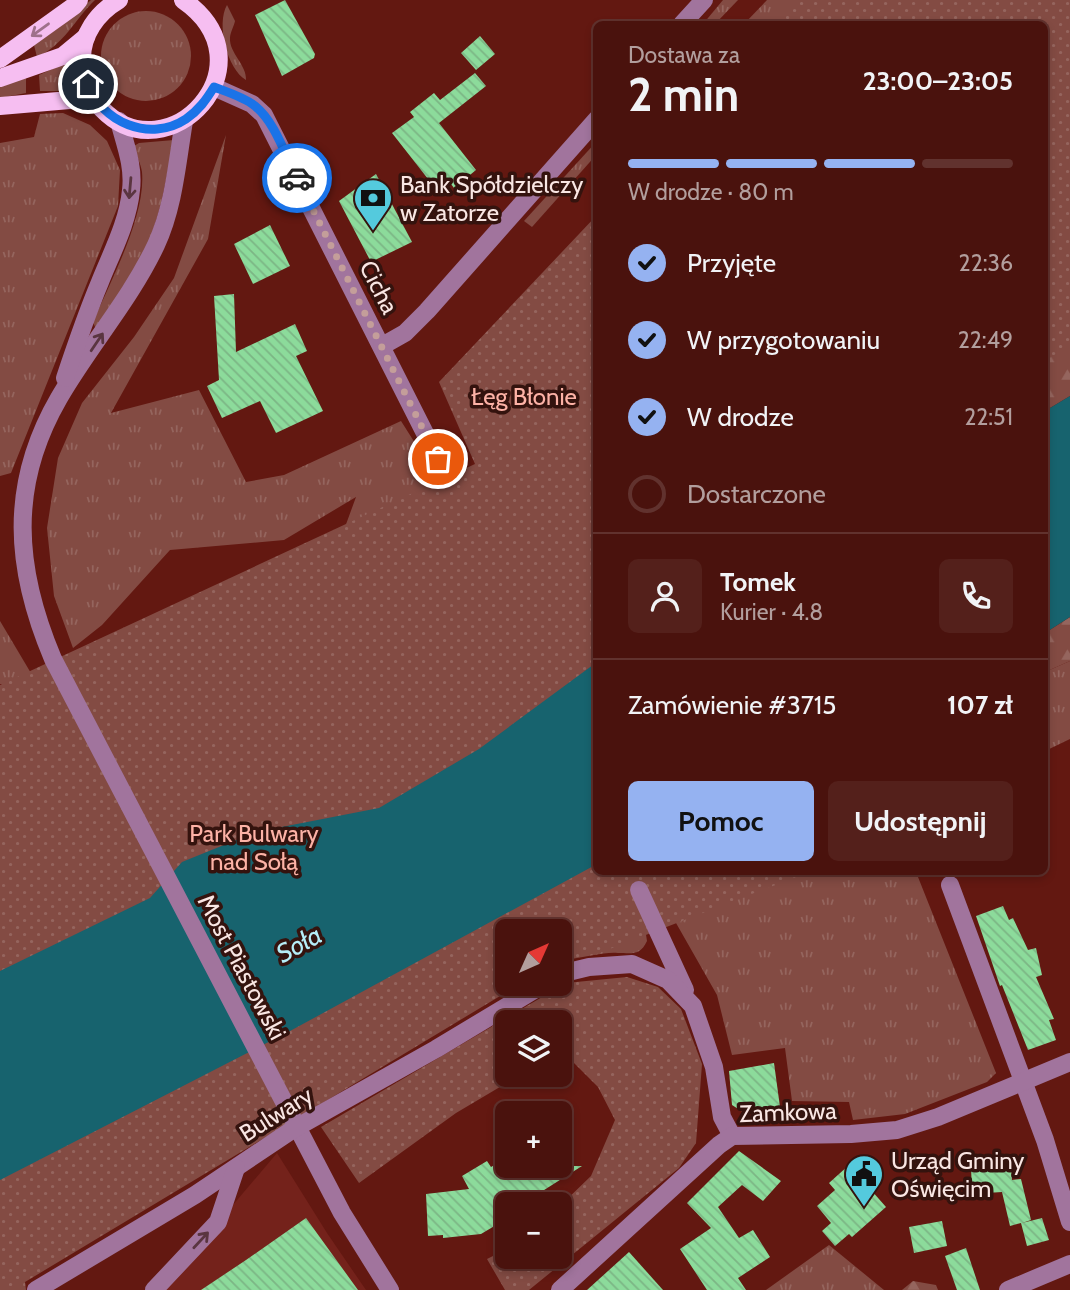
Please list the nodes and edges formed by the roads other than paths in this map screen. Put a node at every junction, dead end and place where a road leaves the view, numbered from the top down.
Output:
1 (79, 0) edge
2 (119, 0) edge
3 (704, 0) edge
4 (195, 3) edge
5 (685, 21) edge
6 (86, 37) junction
7 (0, 59) edge
8 (0, 78) edge
9 (214, 87) junction
10 (93, 99) junction
11 (0, 106) edge
12 (119, 121) junction
13 (184, 121) junction
14 (593, 124) edge
15 (382, 346) junction
16 (59, 398) junction
17 (438, 459) dead end
18 (950, 885) dead end
19 (639, 890) dead end
20 (572, 971) edge
21 (524, 996) edge
22 (693, 1006) junction
23 (1070, 1062) edge
24 (1024, 1080) junction
25 (732, 1136) junction
26 (236, 1168) junction
27 (1070, 1222) edge
28 (1070, 1264) edge
29 (36, 1290) edge
30 (154, 1290) edge
31 (390, 1290) edge
32 (560, 1290) edge
33 (1008, 1290) edge

1 -> 7 main road
2 - 6 main road
3 - 5 street
4 - 9 main road
6 - 8 main road
6 - 10 main road
9 - 13 main road
9 - 15 street, Cicha
10 - 11 main road
10 - 12 main road
12 - 13 main road
12 -> 16 street
16 -> 13 street
14 - 15 street
15 - 17 street, Cicha
16 - 31 street, Most Piastowski
18 - 24 street
19 - 22 street
20 - 22 street
21 - 26 street, Bulwary
22 - 25 street
23 - 24 street, Zamkowa
24 - 25 street, Zamkowa
24 - 27 street
25 - 32 street, Zamkowa
26 - 29 street, Bulwary
30 -> 26 street
28 - 33 street

